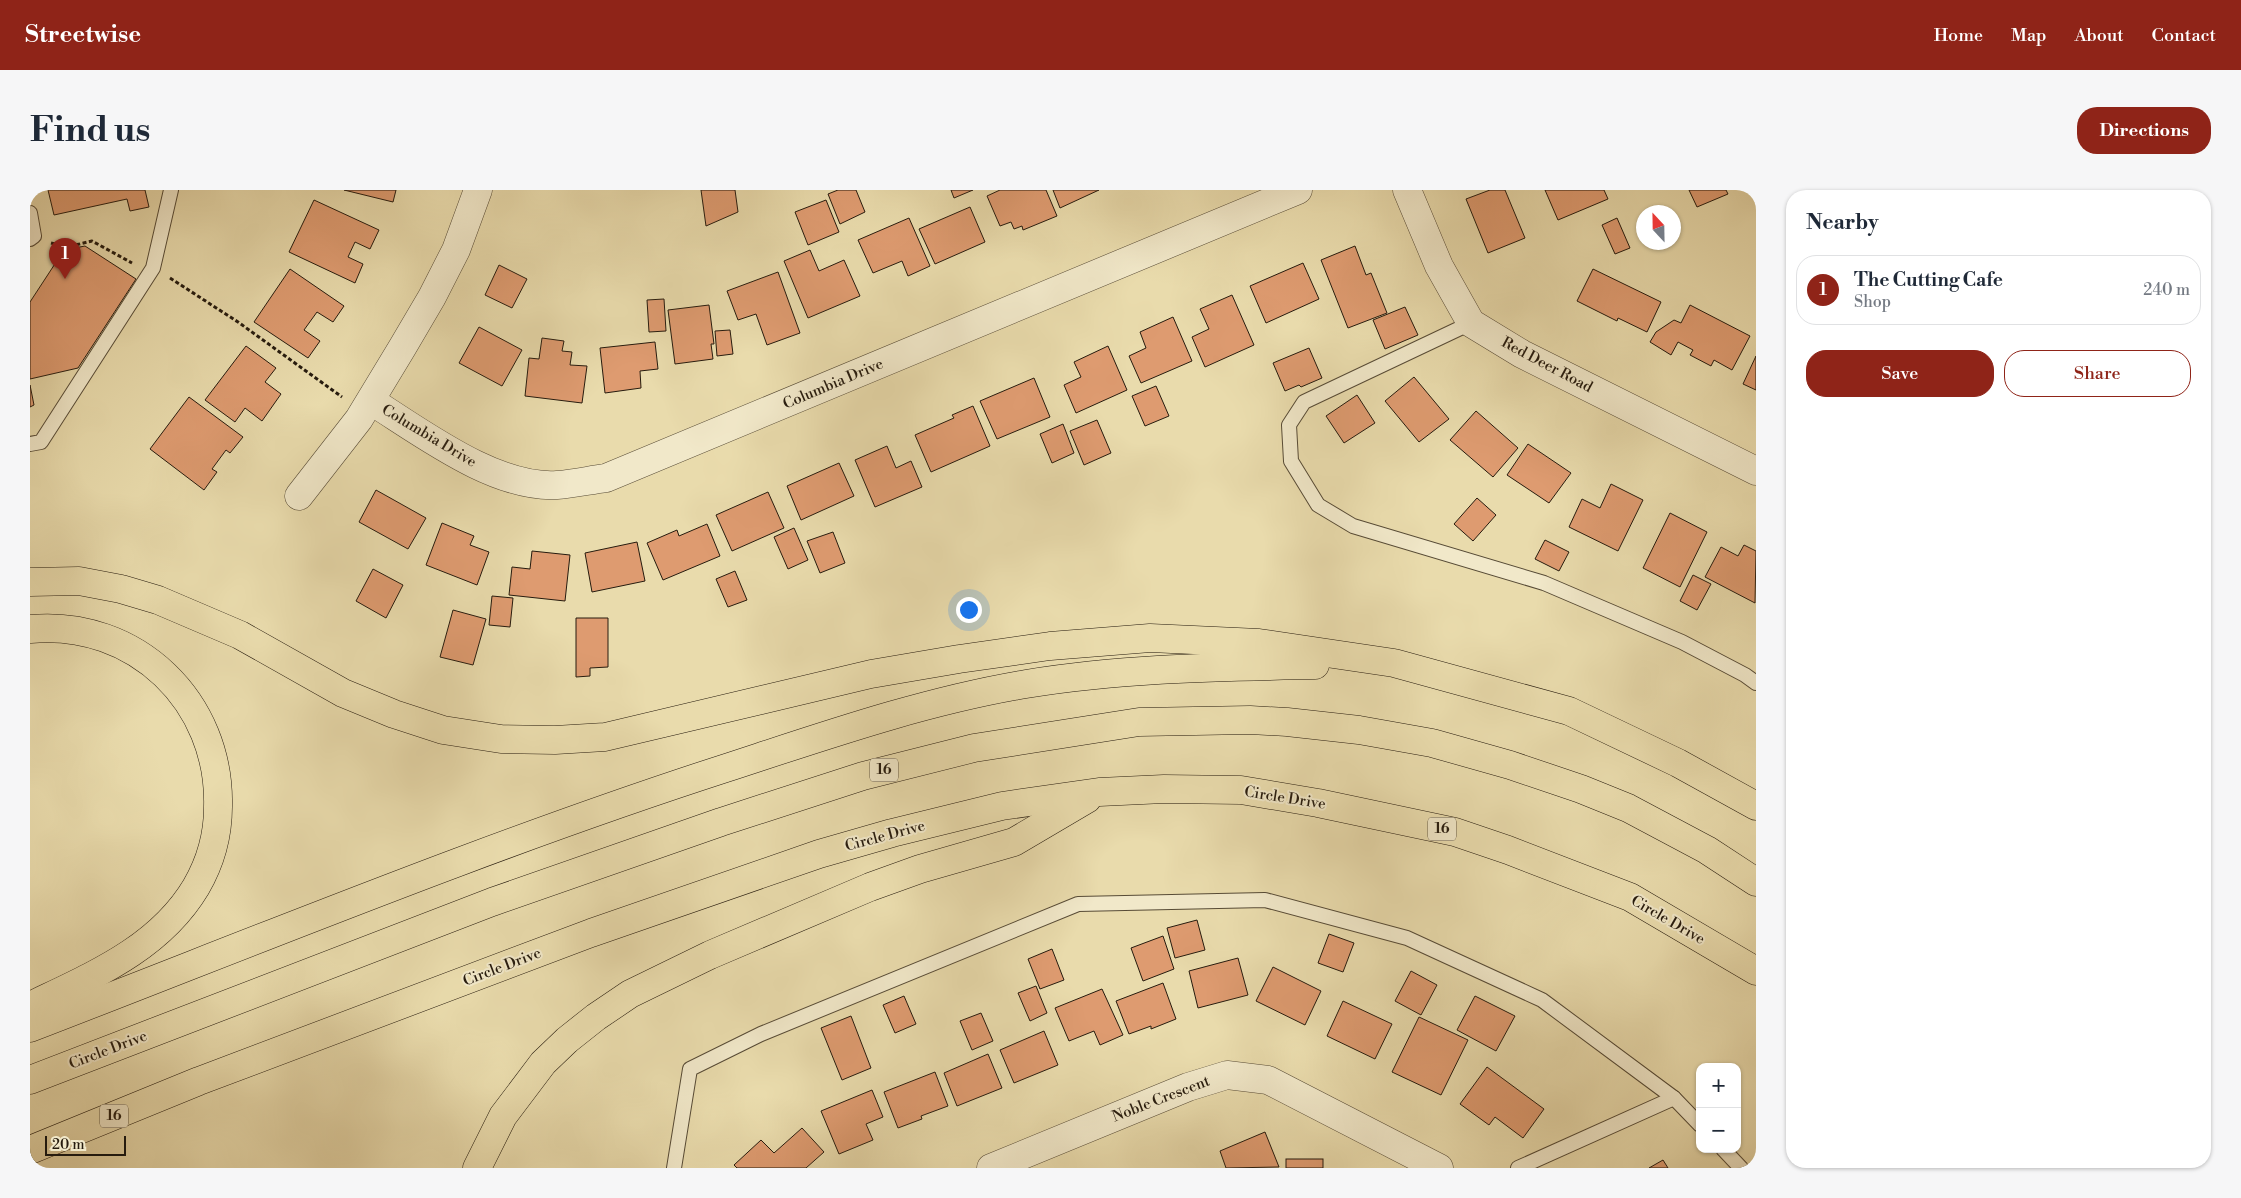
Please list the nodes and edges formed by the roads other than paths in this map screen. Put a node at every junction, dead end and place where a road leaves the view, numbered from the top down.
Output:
1 (171, 190) edge
2 (478, 190) edge
3 (1298, 190) edge
4 (1407, 190) edge
5 (30, 213) edge
6 (32, 238) edge
7 (1471, 323) junction
8 (365, 410) junction
9 (30, 444) edge
10 (1756, 472) edge
11 (299, 496) dead end
12 (32, 582) edge
13 (30, 629) edge
14 (1394, 663) junction
15 (1756, 683) edge
16 (1099, 792) junction
17 (1756, 806) edge
18 (1756, 882) edge
19 (1756, 971) edge
20 (30, 1006) edge
21 (30, 1028) edge
22 (30, 1080) edge
23 (1674, 1098) junction
24 (1696, 1121) edge
25 (30, 1150) edge
26 (1727, 1153) edge
27 (477, 1168) edge
28 (674, 1168) edge
29 (991, 1168) edge
30 (1439, 1168) edge
31 (1518, 1168) edge
32 (1741, 1168) edge

1 - 9 lane
2 - 8 street, Columbia Drive
3 - 8 street, Columbia Drive
4 - 7 street, Red Deer Road
5 - 6 lane
7 - 10 street, Red Deer Road
7 - 15 lane
8 - 11 street, Columbia Drive
12 - 14 highway
13 - 20 highway
14 - 17 highway
14 - 21 highway
16 - 19 highway, Circle Drive / 16
16 - 25 highway, Circle Drive / 16
16 - 27 highway
18 - 22 highway, Circle Drive / 16
23 - 24 lane
23 - 28 lane
23 - 31 lane
26 - 32 lane
29 - 30 street, Noble Crescent

